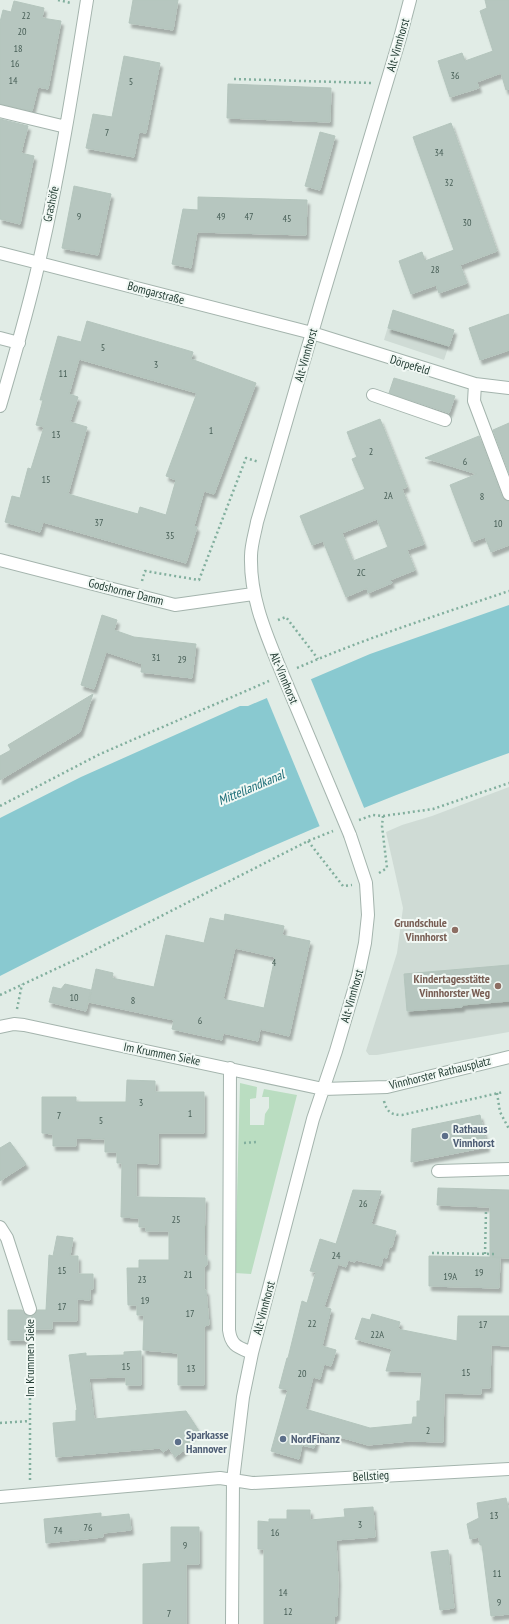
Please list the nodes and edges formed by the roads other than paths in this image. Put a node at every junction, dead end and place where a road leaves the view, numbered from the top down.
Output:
1 (87, 0) edge
2 (410, 0) edge
3 (0, 111) edge
4 (66, 127) junction
5 (0, 253) edge
6 (39, 262) junction
7 (312, 333) junction
8 (0, 338) edge
9 (19, 343) junction
10 (475, 384) junction
11 (509, 388) edge
12 (373, 395) dead end
13 (0, 406) edge
14 (445, 420) dead end
15 (509, 494) edge
16 (0, 560) edge
17 (254, 594) junction
18 (0, 1027) edge
19 (509, 1057) edge
20 (230, 1068) junction
21 (323, 1089) junction
22 (509, 1169) edge
23 (438, 1171) dead end
24 (0, 1227) edge
25 (30, 1309) road end
26 (252, 1353) junction
27 (509, 1469) edge
28 (233, 1480) junction
29 (0, 1497) edge
30 (232, 1624) edge

1 - 4 street, Grashöfe
2 - 7 street, Alt-Vinnhorst
3 - 4 street
4 - 6 street, Grashöfe
5 - 6 street, Bomgarstraße
6 - 7 street, Bomgarstraße
6 - 9 street, Grashöfe
7 - 10 street, Dörpefeld
7 - 17 street, Alt-Vinnhorst
8 - 9 street
9 - 13 street, Grashöfe
10 - 11 street, Dörpefeld
10 - 15 street
12 - 14 street
16 - 17 street, Godshorner Damm
17 - 21 street, Alt-Vinnhorst, bridge
18 - 20 street, Im Krummen Sieke
19 - 21 street, Vinnhorster Rathausplatz
20 - 21 street, Im Krummen Sieke
20 - 26 street, Alt-Vinnhorst
21 - 26 street, Alt-Vinnhorst
22 - 23 street
24 - 25 street, Im Krummen Sieke
26 - 28 street, Alt-Vinnhorst
27 - 28 street, Bellstieg
28 - 29 street
28 - 30 street, Alt-Vinnhorst

